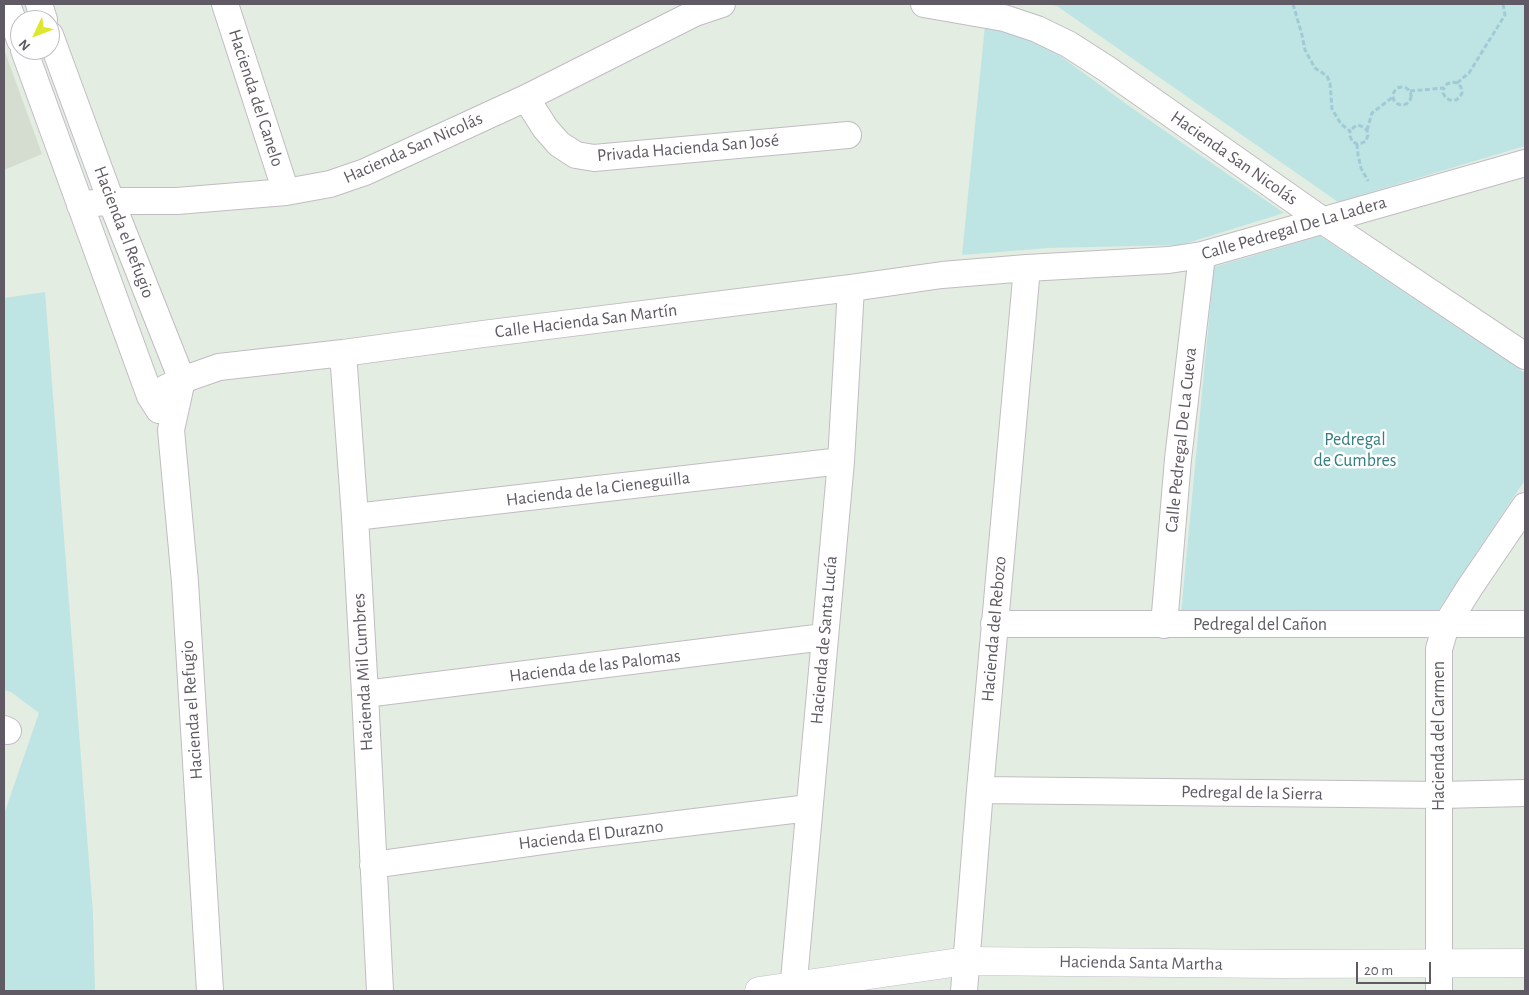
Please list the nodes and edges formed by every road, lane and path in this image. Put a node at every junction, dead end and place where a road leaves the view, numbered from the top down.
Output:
1 (226, 4) edge
2 (722, 4) edge
3 (924, 4) edge
4 (1293, 4) edge
5 (1503, 4) edge
6 (695, 8) edge
7 (28, 60) edge
8 (59, 60) edge
9 (1457, 83) junction
10 (1444, 88) junction
11 (1410, 91) junction
12 (1393, 97) junction
13 (526, 98) junction
14 (1367, 130) junction
15 (1350, 131) junction
16 (848, 136) dead end
17 (1357, 144) junction
18 (1525, 163) edge
19 (286, 192) junction
20 (111, 201) junction
21 (1379, 204) junction
22 (80, 205) junction
23 (1322, 220) junction
24 (1202, 255) junction
25 (1027, 268) junction
26 (851, 288) junction
27 (343, 353) junction
28 (1525, 356) edge
29 (182, 380) junction
30 (150, 396) junction
31 (170, 430) junction
32 (841, 460) junction
33 (1525, 506) edge
34 (355, 517) junction
35 (994, 624) junction
36 (1446, 624) junction
37 (1525, 624) edge
38 (1164, 625) junction
39 (824, 637) junction
40 (365, 694) junction
41 (980, 790) junction
42 (1525, 793) edge
43 (1440, 795) junction
44 (809, 808) junction
45 (373, 865) junction
46 (966, 961) junction
47 (1525, 963) edge
48 (1439, 964) junction
49 (793, 989) edge
50 (210, 991) edge
51 (380, 991) edge
52 (759, 991) edge
53 (964, 991) edge
54 (1439, 991) edge

1 - 19 street, Hacienda del Canelo
2 - 6 street, Hacienda San Nicolás
3 - 23 street, Hacienda San Nicolás
4 - 15 path
5 - 9 path
6 - 13 street, Hacienda San Nicolás
7 - 22 street, Hacienda el Refugio
8 - 20 street, Hacienda el Refugio
9 - 10 path
9 - 10 path
10 - 11 path
11 - 12 path
11 - 12 path
12 - 14 path
13 - 16 street, Privada Hacienda San José
13 - 19 street, Hacienda San Nicolás
14 - 15 path
14 - 17 path
15 - 17 path
17 - 21 path
18 - 21 street, Calle Pedregal De La Ladera
19 - 20 street, Hacienda San Nicolás
20 - 22 street, Hacienda San Nicolás
20 - 29 street, Hacienda el Refugio
21 - 23 street, Calle Pedregal De La Ladera
22 - 30 street, Hacienda el Refugio
23 - 24 street, Calle Pedregal De La Ladera
23 - 28 street, Hacienda San Nicolás
24 - 25 street, Calle Pedregal De La Ladera
24 - 38 street, Calle Pedregal De La Cueva
25 - 26 street, Calle Hacienda San Martín
25 - 35 street, Hacienda del Rebozo
26 - 27 street, Calle Hacienda San Martín
26 - 32 street, Hacienda de Santa Lucía
27 - 29 street, Calle Hacienda San Martín
27 - 34 street, Hacienda Mil Cumbres
29 - 30 street, Calle Hacienda San Martín
29 - 31 street, Hacienda el Refugio
30 - 31 street, Hacienda el Refugio
31 - 50 street, Hacienda el Refugio
32 - 34 street, Hacienda de la Cieneguilla
32 - 39 street, Hacienda de Santa Lucía
33 - 36 street, Hacienda del Carmen
34 - 40 street, Hacienda Mil Cumbres
35 - 38 street, Pedregal del Cañon
35 - 41 street, Hacienda del Rebozo
36 - 37 street, Pedregal del Cañon
36 - 38 street, Pedregal del Cañon
36 - 43 street, Hacienda del Carmen
39 - 40 street, Hacienda de las Palomas
39 - 44 street, Hacienda de Santa Lucía
40 - 45 street, Hacienda Mil Cumbres
41 - 43 street, Pedregal de la Sierra
41 - 46 street, Hacienda del Rebozo
42 - 43 street, Pedregal de la Sierra
43 - 48 street, Hacienda del Carmen
44 - 45 street, Hacienda El Durazno
44 - 49 street, Hacienda de Santa Lucía
45 - 51 street, Hacienda Mil Cumbres
46 - 48 street, Hacienda Santa Martha
46 - 49 street, Hacienda Santa Martha
46 - 53 street, Hacienda del Rebozo
47 - 48 street, Hacienda Santa Martha
48 - 54 street, Hacienda del Carmen
49 - 52 street, Hacienda Santa Martha

